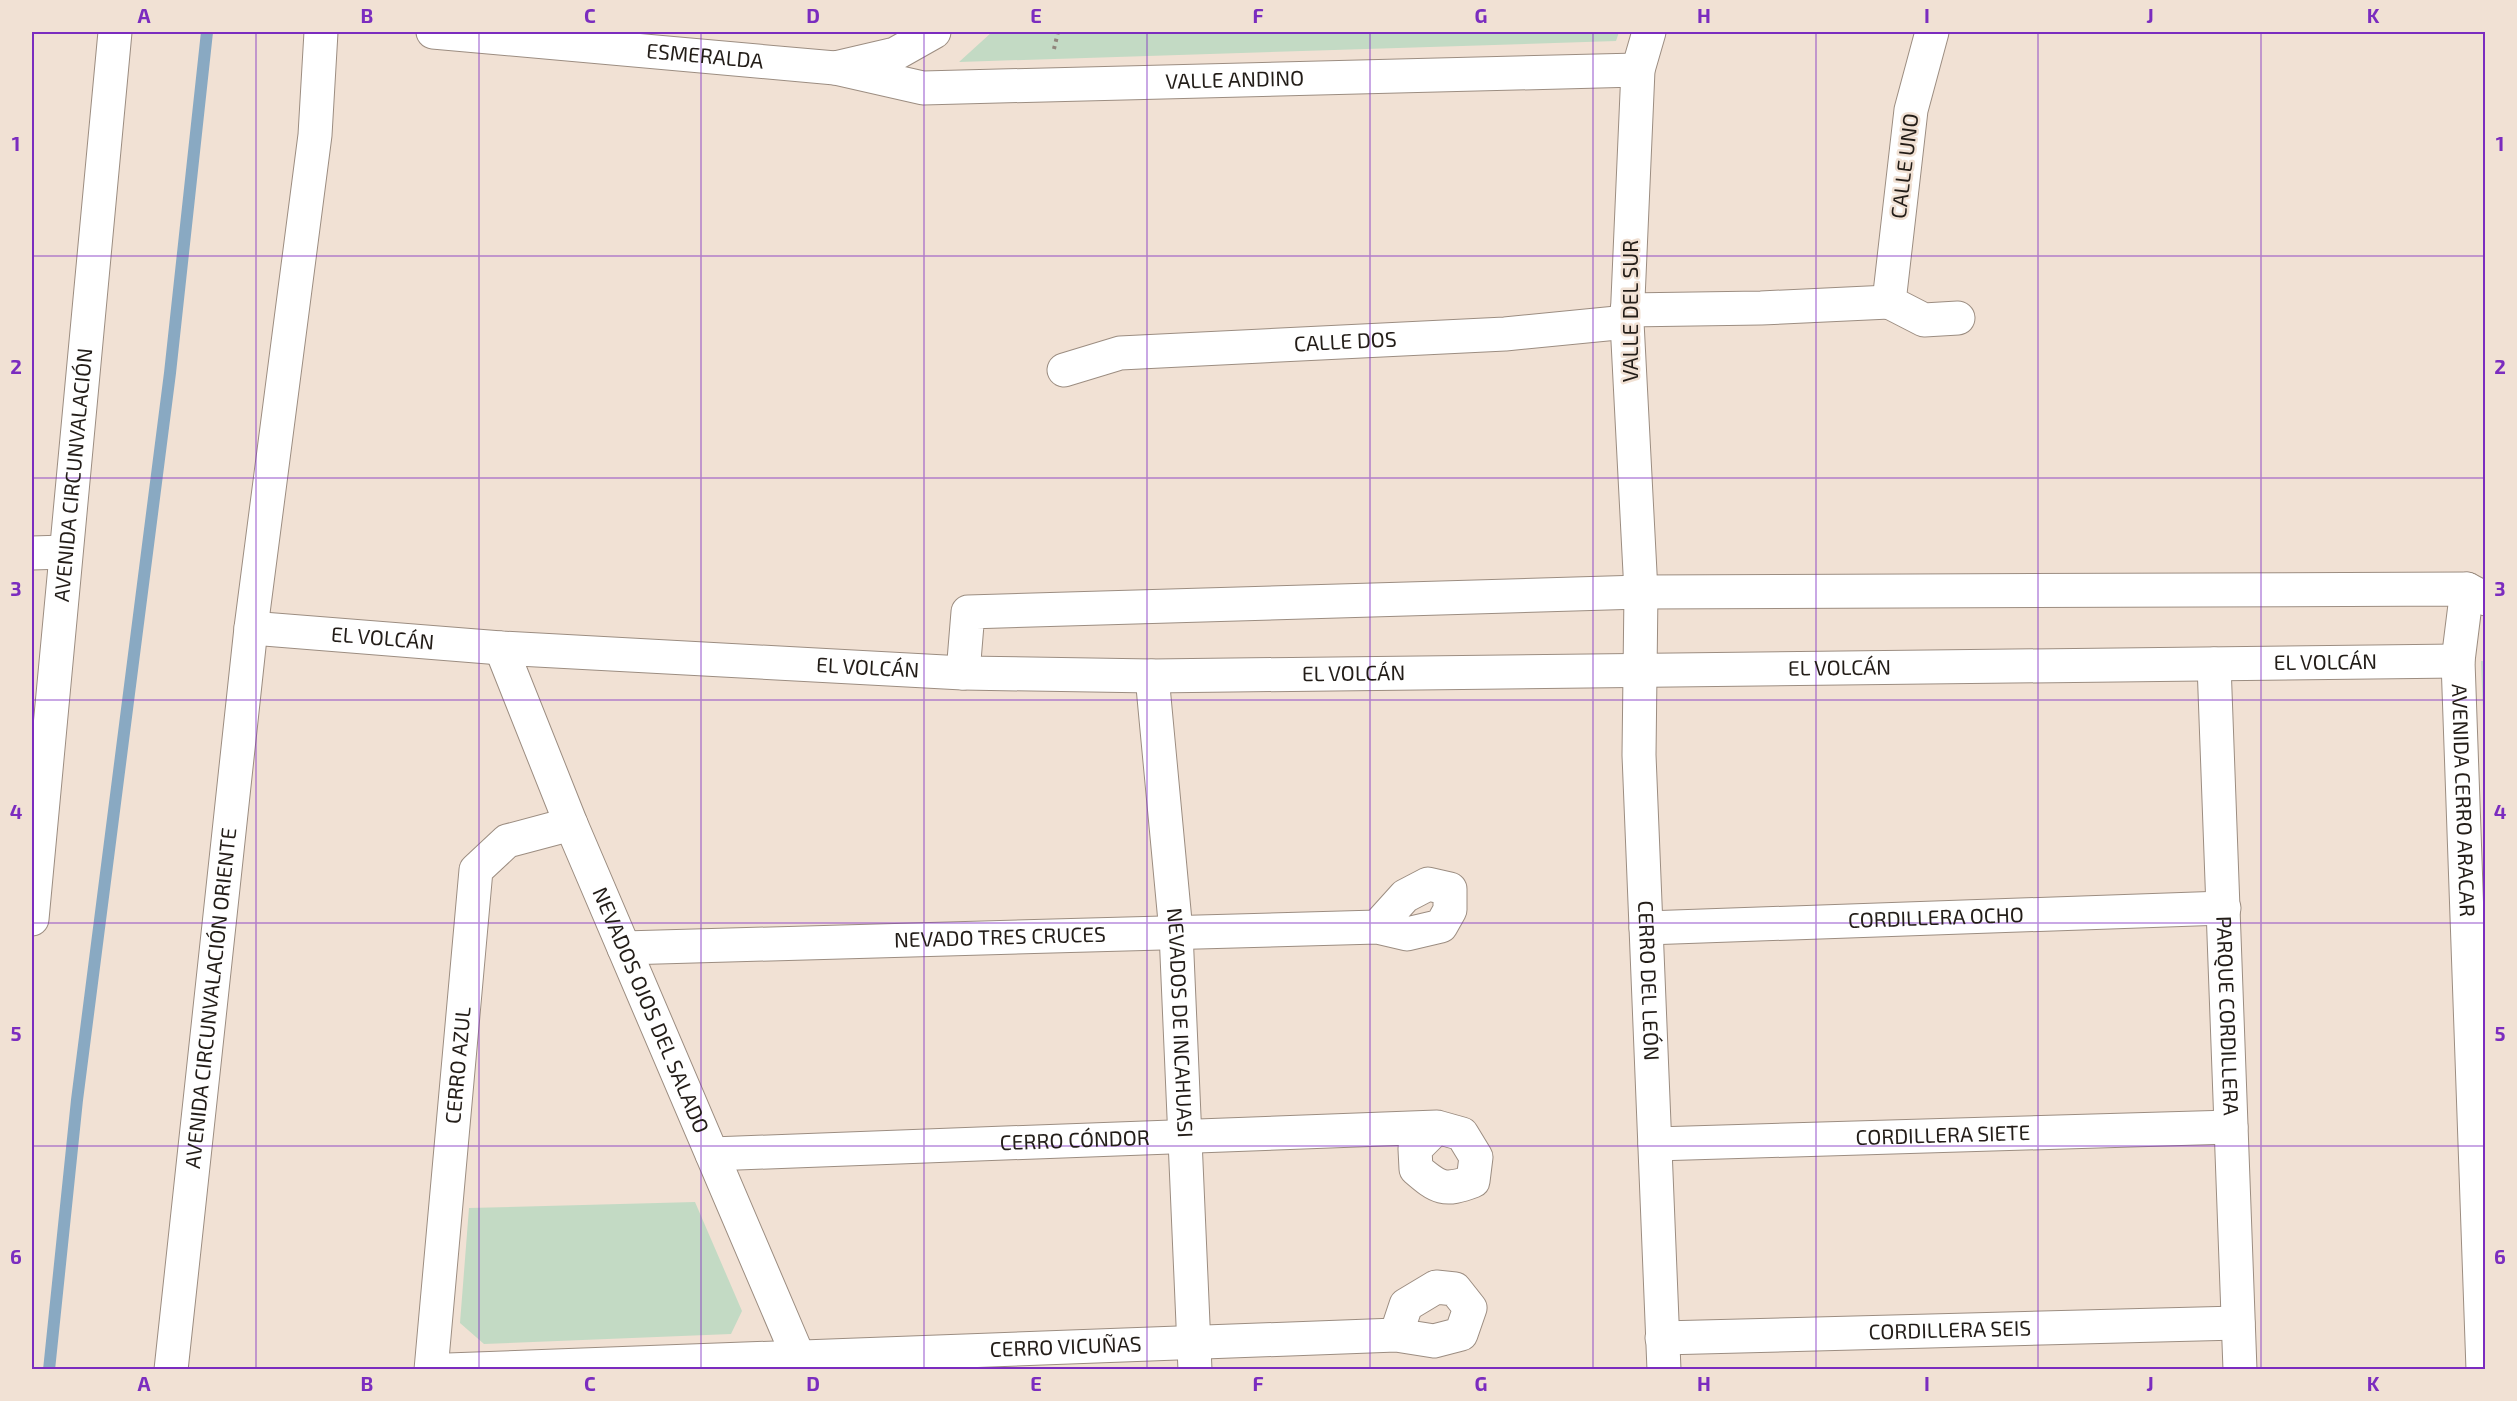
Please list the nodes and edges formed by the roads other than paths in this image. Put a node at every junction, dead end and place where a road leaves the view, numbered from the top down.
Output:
1 (115, 32) edge
2 (321, 32) edge
3 (433, 32) edge
4 (934, 32) edge
5 (1649, 32) edge
6 (1932, 32) edge
7 (835, 68) junction
8 (1638, 70) junction
9 (1889, 302) junction
10 (1627, 316) junction
11 (1958, 318) dead end
12 (1064, 370) dead end
13 (65, 552) junction
14 (32, 553) edge
15 (1641, 592) junction
16 (2476, 594) edge
17 (251, 628) junction
18 (501, 648) junction
19 (2458, 661) junction
20 (2214, 664) junction
21 (1639, 671) junction
22 (963, 674) junction
23 (1152, 676) junction
24 (571, 824) junction
25 (2224, 908) junction
26 (32, 919) edge
27 (1377, 927) dead end
28 (1646, 928) junction
29 (1176, 933) junction
30 (624, 948) junction
31 (1437, 1127) dead end
32 (2231, 1127) junction
33 (1185, 1137) junction
34 (1655, 1144) junction
35 (712, 1154) junction
36 (2482, 1251) edge
37 (2238, 1323) junction
38 (1396, 1335) dead end
39 (1663, 1354) edge
40 (1194, 1357) edge
41 (801, 1364) edge
42 (171, 1370) edge
43 (431, 1370) edge
44 (448, 1370) edge
45 (2240, 1370) edge
46 (2483, 1370) edge

1 - 13 street, AVENIDA CIRCUNVALACIÓN
2 - 17 street
3 - 7 street, ESMERALDA
4 - 7 street, ESMERALDA
5 - 8 street, VALLE DEL SUR
6 - 9 street, CALLE UNO
7 - 8 street, VALLE ANDINO
8 - 10 street, VALLE DEL SUR
9 - 10 street
9 - 11 street
10 - 12 street, CALLE DOS
10 - 15 street, VALLE DEL SUR
13 - 14 street
13 - 26 street, AVENIDA CIRCUNVALACIÓN
15 - 16 street
15 - 21 street, CERRO DEL LEÓN
15 - 22 street
16 - 19 street, AVENIDA CERRO ARACAR
17 - 18 street, EL VOLCÁN
17 - 42 street, AVENIDA CIRCUNVALACIÓN ORIENTE
18 - 22 street, EL VOLCÁN
18 - 24 street, NEVADOS OJOS DEL SALADO
19 - 20 street, EL VOLCÁN
19 - 36 street, AVENIDA CERRO ARACAR
20 - 21 street, EL VOLCÁN
20 - 25 street, PARQUE CORDILLERA
21 - 23 street, EL VOLCÁN
21 - 28 street, CERRO DEL LEÓN
22 - 23 street, EL VOLCÁN
23 - 29 street, NEVADOS DE INCAHUASI
24 - 30 street, NEVADOS OJOS DEL SALADO
24 - 43 street, CERRO AZUL
25 - 28 street, CORDILLERA OCHO
25 - 32 street, PARQUE CORDILLERA
27 - 29 street, NEVADO TRES CRUCES
28 - 34 street, CERRO DEL LEÓN
29 - 30 street, NEVADO TRES CRUCES
29 - 33 street, NEVADOS DE INCAHUASI
30 - 35 street, NEVADOS OJOS DEL SALADO
31 - 33 street, CERRO CÓNDOR
32 - 34 street, CORDILLERA SIETE
32 - 37 street, PARQUE CORDILLERA
33 - 35 street, CERRO CÓNDOR
33 - 40 street, NEVADOS DE INCAHUASI
34 - 39 street, CERRO DEL LEÓN
35 - 41 street, NEVADOS OJOS DEL SALADO
36 - 46 street, AVENIDA CERRO ARACAR
37 - 39 street, CORDILLERA SEIS
37 - 45 street, PARQUE CORDILLERA
38 - 40 street, CERRO VICUÑAS
40 - 41 street, CERRO VICUÑAS
41 - 44 street, CERRO VICUÑAS

